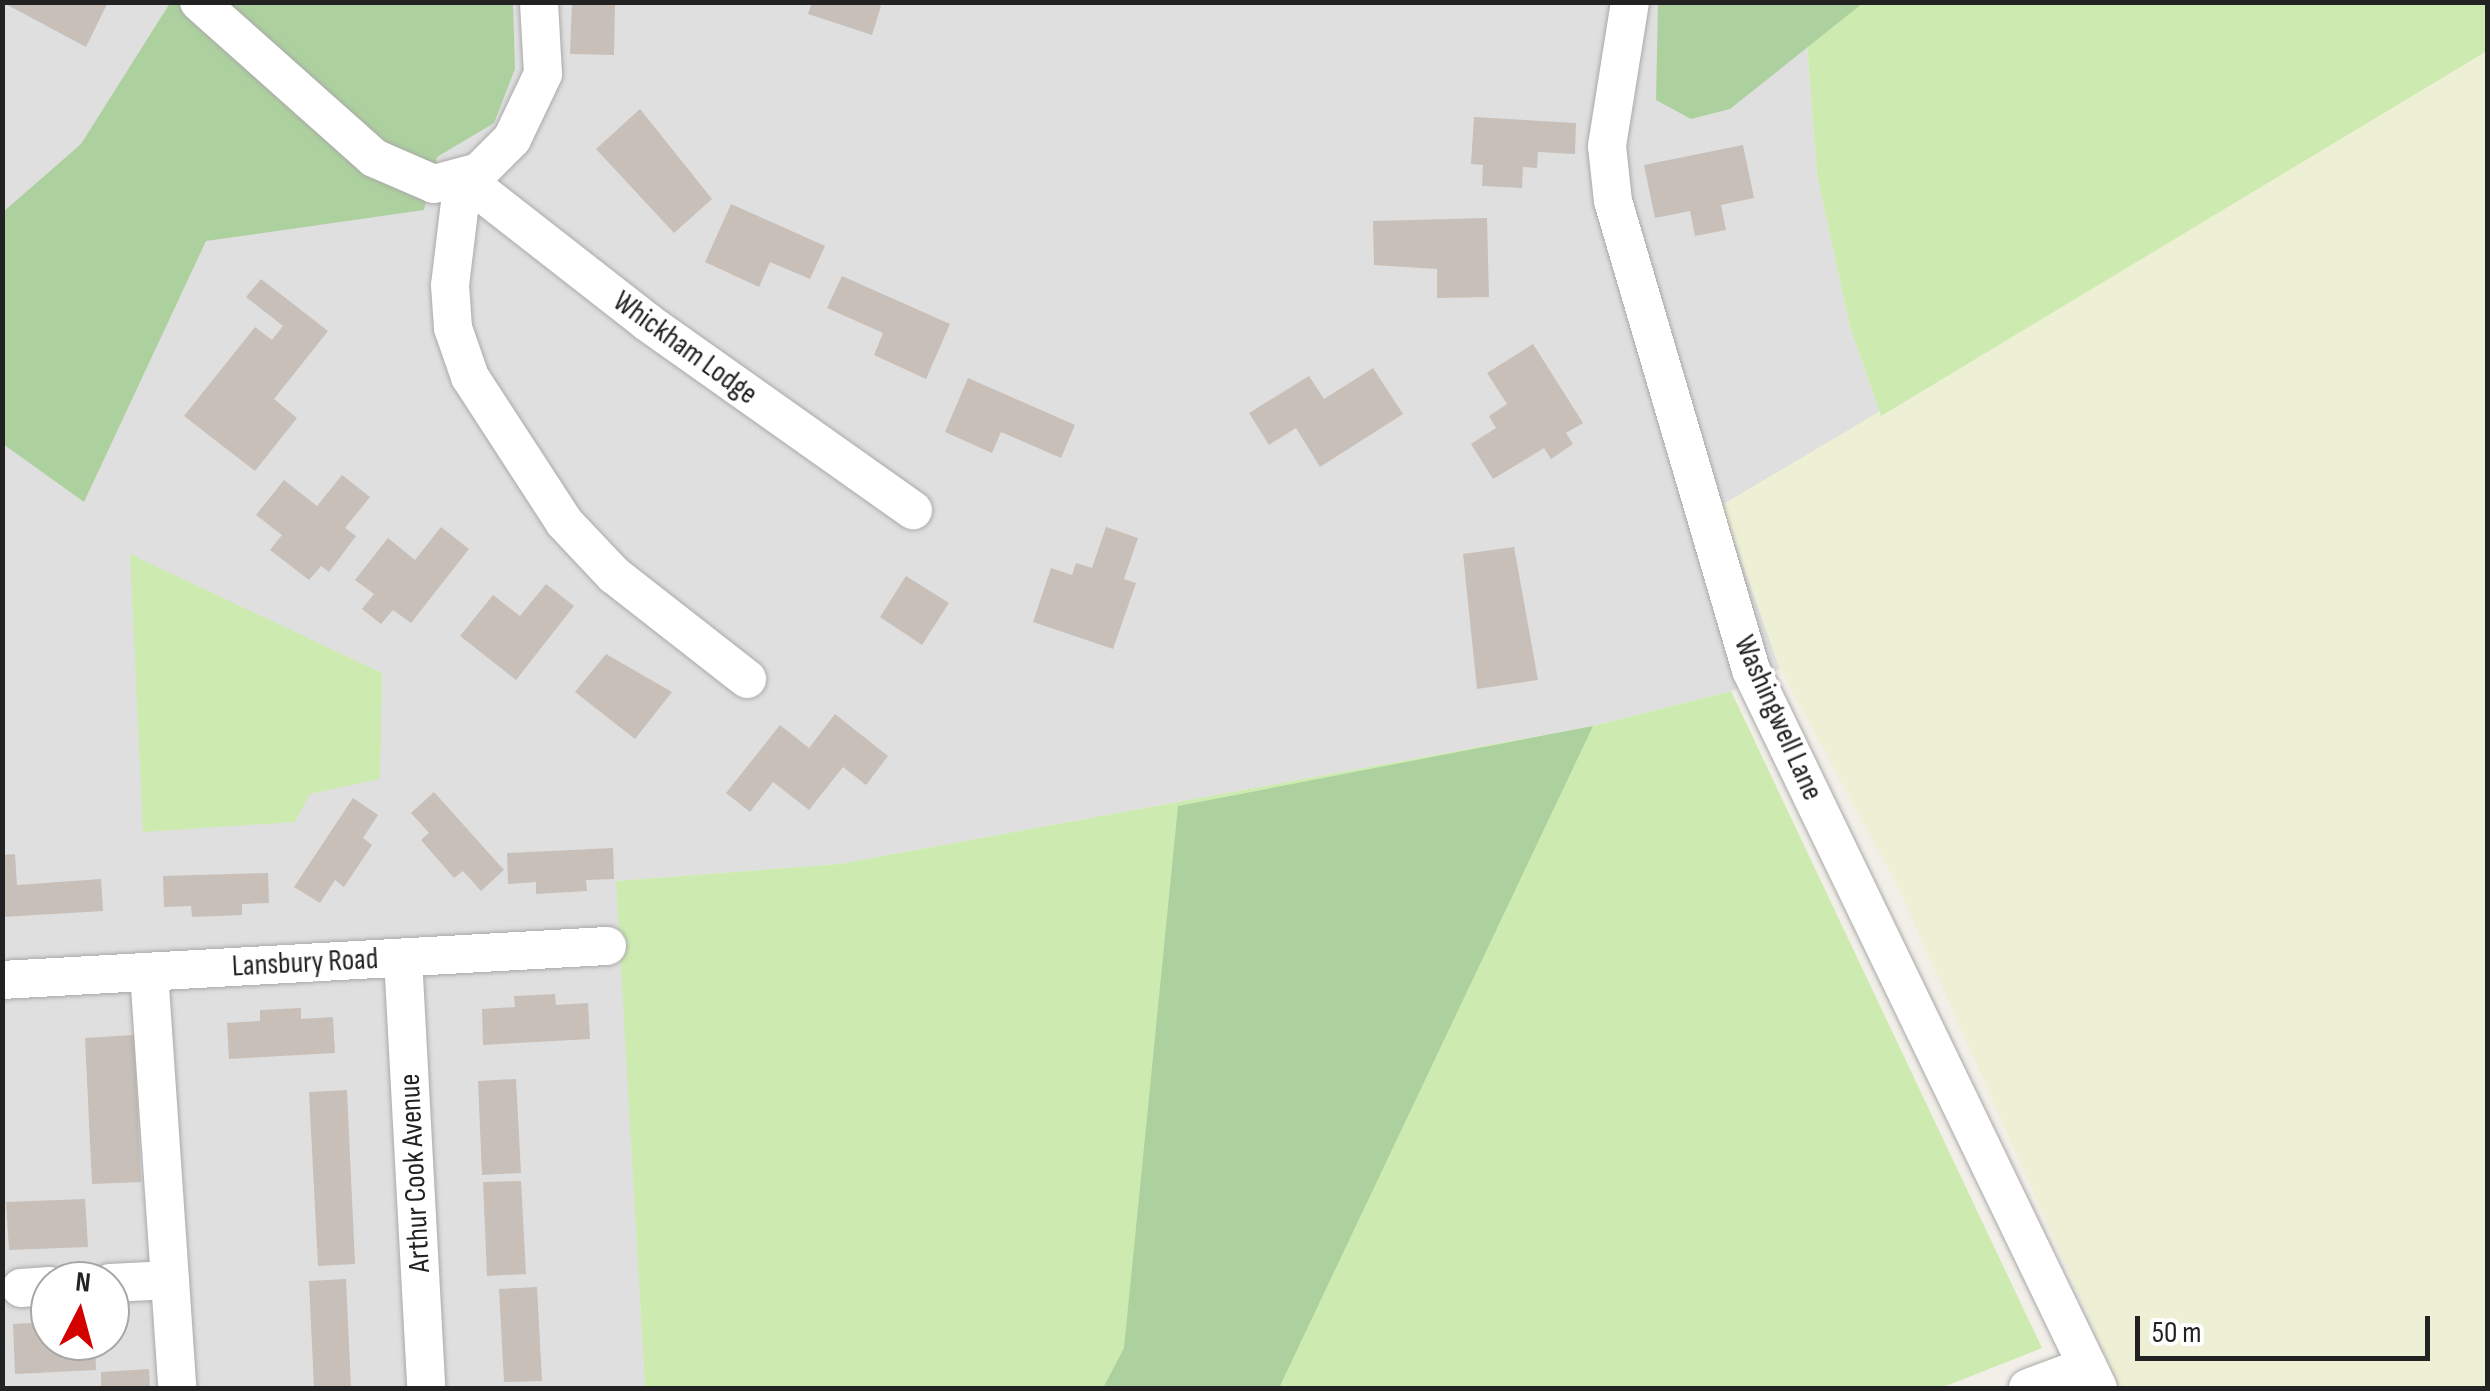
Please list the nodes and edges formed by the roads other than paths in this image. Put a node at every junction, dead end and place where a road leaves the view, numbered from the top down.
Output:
1 (199, 2) edge
2 (539, 2) edge
3 (1630, 2) edge
4 (463, 178) junction
5 (913, 510) dead end
6 (747, 679) dead end
7 (607, 946) dead end
8 (403, 958) junction
9 (148, 972) junction
10 (2, 980) edge
11 (170, 1280) junction
12 (130, 1282) edge
13 (2092, 1377) edge
14 (177, 1388) edge
15 (426, 1388) edge
16 (2028, 1388) edge

1 - 4 street
2 - 4 street
3 - 13 street, Washingwell Lane
4 - 5 street, Whickham Lodge
4 - 6 street
7 - 8 street, Lansbury Road
8 - 9 street, Lansbury Road
8 - 15 street, Arthur Cook Avenue
9 - 10 street, Lansbury Road
9 - 11 street
11 - 12 street
11 - 14 street
13 - 16 street

